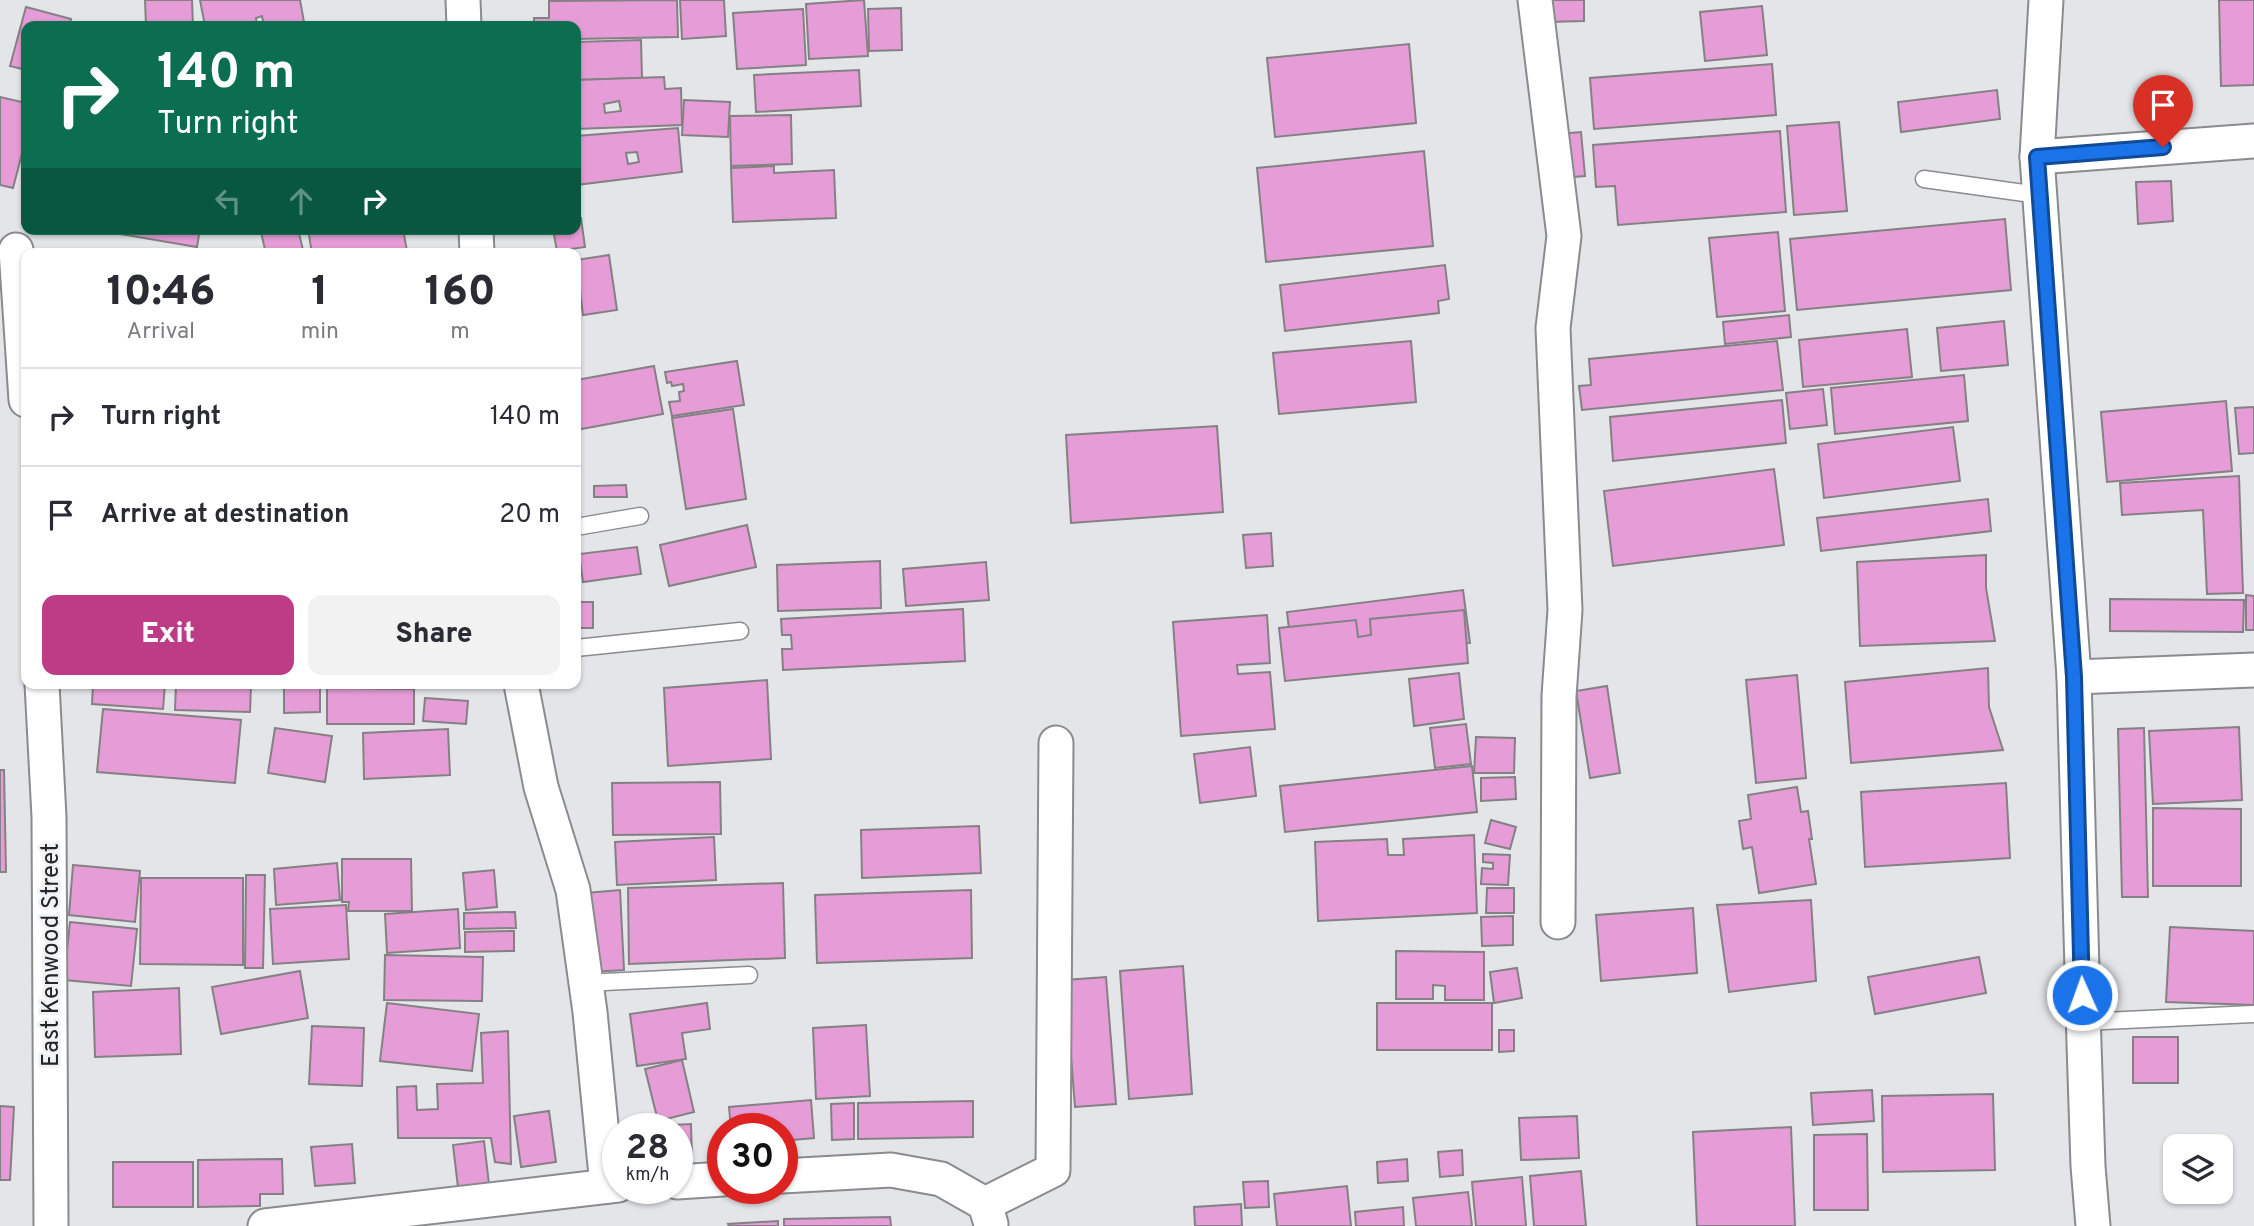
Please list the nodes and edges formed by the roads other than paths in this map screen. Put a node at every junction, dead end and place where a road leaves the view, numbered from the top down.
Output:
1 (463, 0) edge
2 (1535, 0) edge
3 (2046, 0) edge
4 (464, 21) edge
5 (2254, 141) edge
6 (2037, 157) junction
7 (1924, 179) dead end
8 (2039, 195) junction
9 (16, 250) dead end
10 (21, 325) edge
11 (640, 516) dead end
12 (581, 526) edge
13 (740, 631) dead end
14 (581, 647) edge
15 (2254, 670) edge
16 (2074, 677) junction
17 (42, 689) edge
18 (522, 689) edge
19 (1056, 743) dead end
20 (1558, 922) dead end
21 (748, 975) dead end
22 (586, 985) junction
23 (2253, 1014) edge
24 (2083, 1022) junction
25 (603, 1113) edge
26 (798, 1175) edge
27 (602, 1186) edge
28 (988, 1215) edge
29 (51, 1226) edge
30 (265, 1226) edge
31 (2093, 1226) edge

1 - 4 street
2 - 20 street
3 - 6 street
5 - 6 street
6 - 8 street
7 - 8 lane
8 - 16 street
9 - 10 street
11 - 12 lane
13 - 14 lane
15 - 16 street
16 - 24 street
17 - 29 street, East Kenwood Street
18 - 22 street
19 - 28 street
21 - 22 lane
22 - 25 street
23 - 24 lane
24 - 31 street
26 - 28 street
27 - 30 street

